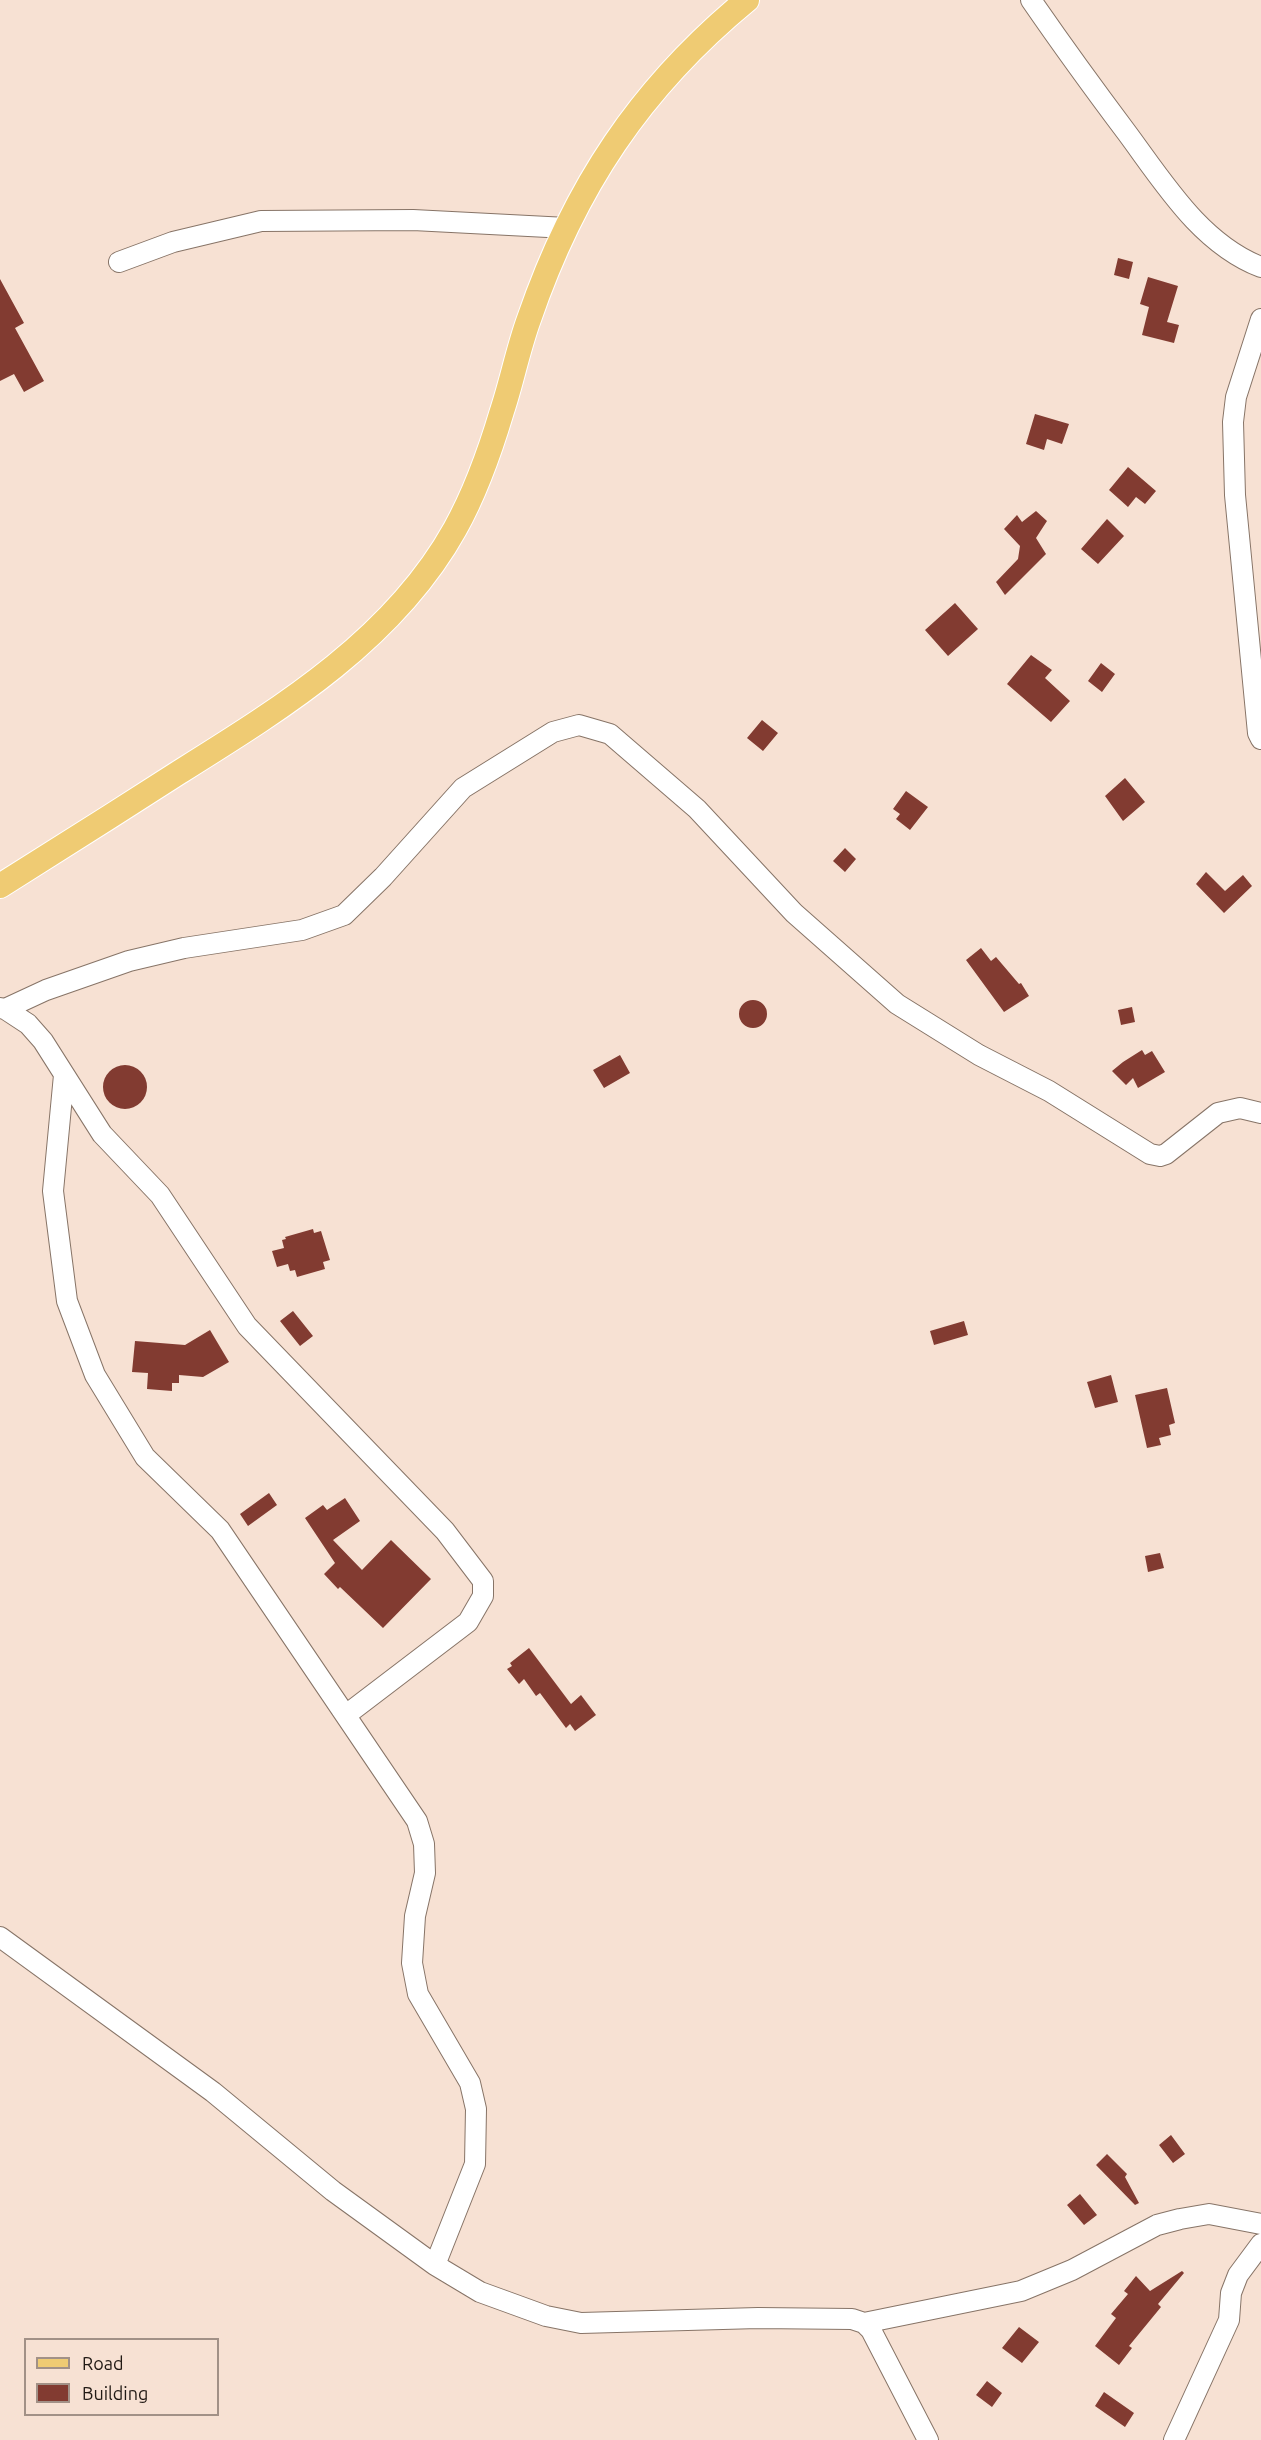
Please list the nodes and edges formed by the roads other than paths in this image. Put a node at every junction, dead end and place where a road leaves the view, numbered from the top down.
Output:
1 (747, 0) edge
2 (1031, 0) edge
3 (567, 228) junction
4 (119, 262) dead end
5 (1261, 267) edge
6 (1261, 319) edge
7 (1261, 739) edge
8 (0, 886) edge
9 (3, 1008) edge
10 (64, 1075) junction
11 (1261, 1113) edge
12 (346, 1715) junction
13 (0, 1937) edge
14 (1261, 2224) edge
15 (1261, 2244) edge
16 (435, 2265) junction
17 (864, 2323) junction
18 (928, 2440) edge
19 (1174, 2440) edge

1 - 3 main road
2 - 5 street
3 - 4 street
3 - 8 main road
6 - 7 street
9 - 10 street
9 - 11 street
10 - 12 street
10 - 12 street
12 - 16 street
13 - 16 street
14 - 17 street
15 - 19 street
16 - 17 street
17 - 18 street

